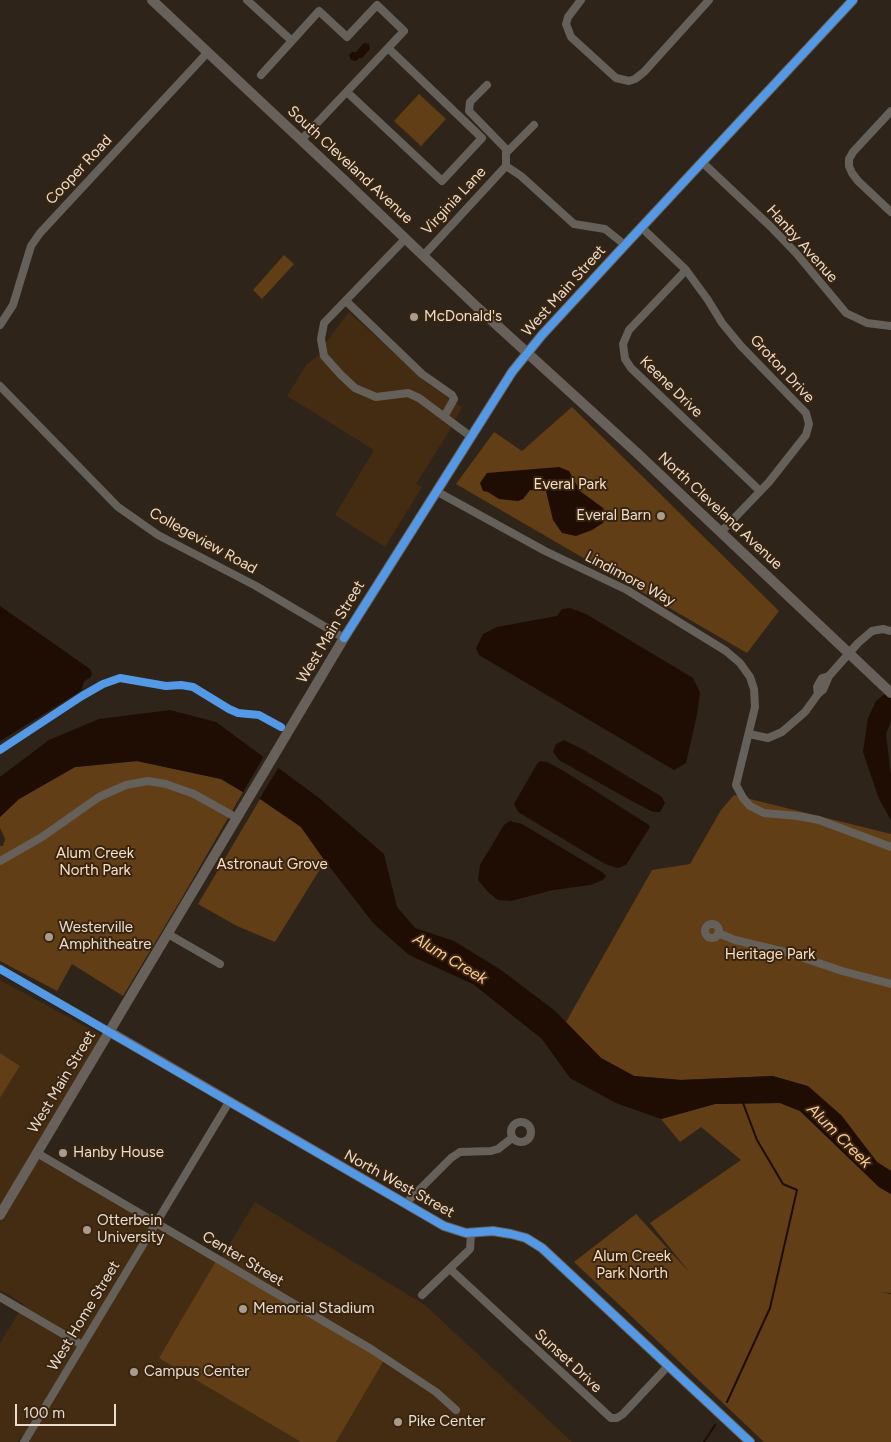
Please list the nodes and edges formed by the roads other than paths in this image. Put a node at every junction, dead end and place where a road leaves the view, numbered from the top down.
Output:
1 (152, 0) edge
2 (247, 0) edge
3 (581, 0) edge
4 (709, 0) edge
5 (853, 0) edge
6 (292, 42) junction
7 (388, 48) junction
8 (208, 52) junction
9 (261, 75) dead end
10 (487, 85) dead end
11 (346, 92) junction
12 (891, 111) edge
13 (534, 125) dead end
14 (301, 140) junction
15 (506, 153) junction
16 (702, 162) junction
17 (506, 166) junction
18 (891, 212) edge
19 (641, 227) junction
20 (405, 239) junction
21 (625, 245) junction
22 (423, 256) junction
23 (686, 270) junction
24 (346, 301) junction
25 (0, 325) edge
26 (891, 326) edge
27 (527, 352) junction
28 (0, 386) edge
29 (444, 417) junction
30 (470, 436) junction
31 (436, 491) junction
32 (760, 491) junction
33 (721, 532) junction
34 (891, 631) edge
35 (344, 638) junction
36 (849, 653) junction
37 (891, 693) edge
38 (749, 734) junction
39 (237, 818) junction
40 (891, 847) edge
41 (0, 861) edge
42 (718, 933) dead end
43 (168, 934) junction
44 (220, 964) dead end
45 (0, 969) edge
46 (891, 984) edge
47 (110, 1032) junction
48 (228, 1102) junction
49 (512, 1138) dead end
50 (37, 1153) junction
51 (405, 1204) junction
52 (0, 1215) edge
53 (156, 1223) junction
54 (471, 1233) junction
55 (450, 1269) junction
56 (422, 1295) dead end
57 (0, 1297) edge
58 (82, 1345) junction
59 (668, 1366) junction
60 (456, 1410) dead end
61 (24, 1442) edge
62 (750, 1442) edge

1 - 8 main road, South Cleveland Avenue
2 - 6 street
3 - 4 street
5 - 16 main road, West Main Street
6 - 7 street
6 - 9 street
7 - 11 street
7 - 11 street
8 - 14 main road, South Cleveland Avenue
8 - 25 street, Cooper Road
10 - 15 street
11 - 14 street
12 - 18 street
13 - 15 street
14 - 20 main road, South Cleveland Avenue
15 - 17 street
16 - 19 main road, West Main Street
16 - 26 street, Hanby Avenue
17 - 21 street
17 - 22 street, Virginia Lane
19 - 21 main road, West Main Street
19 - 23 street, Groton Drive
20 - 22 main road, South Cleveland Avenue
20 - 24 street
21 - 27 main road, West Main Street
22 - 27 main road, South Cleveland Avenue
23 - 32 street, Groton Drive
23 - 32 street, Keene Drive
24 - 29 street
24 - 29 street
27 - 30 main road, West Main Street
27 - 33 main road, North Cleveland Avenue
28 - 35 street, Collegeview Road
29 - 30 street
30 - 31 main road, West Main Street
31 - 35 main road, West Main Street
31 - 38 street, Lindimore Way
32 - 33 street, Groton Drive
33 - 36 main road, North Cleveland Avenue
34 - 36 street
35 - 39 main road, West Main Street
36 - 37 main road, North Cleveland Avenue
36 - 38 street
38 - 40 street, Lindimore Way
39 - 41 street
39 - 43 main road, West Main Street
42 - 46 street
43 - 44 street
43 - 47 main road, West Main Street
45 - 47 street
47 - 48 main road, North West Street
47 - 50 main road, West Main Street
48 - 51 main road, North West Street
48 - 53 street, West Home Street
49 - 51 street
50 - 52 main road, West Main Street
50 - 53 street, Center Street
51 - 54 main road, North West Street
53 - 58 street, West Home Street
53 - 60 street, Center Street
54 - 55 street
54 - 59 main road, North West Street
55 - 56 street
55 - 59 street, Sunset Drive
57 - 58 street
58 - 61 street, West Home Street
59 - 62 main road, North West Street

